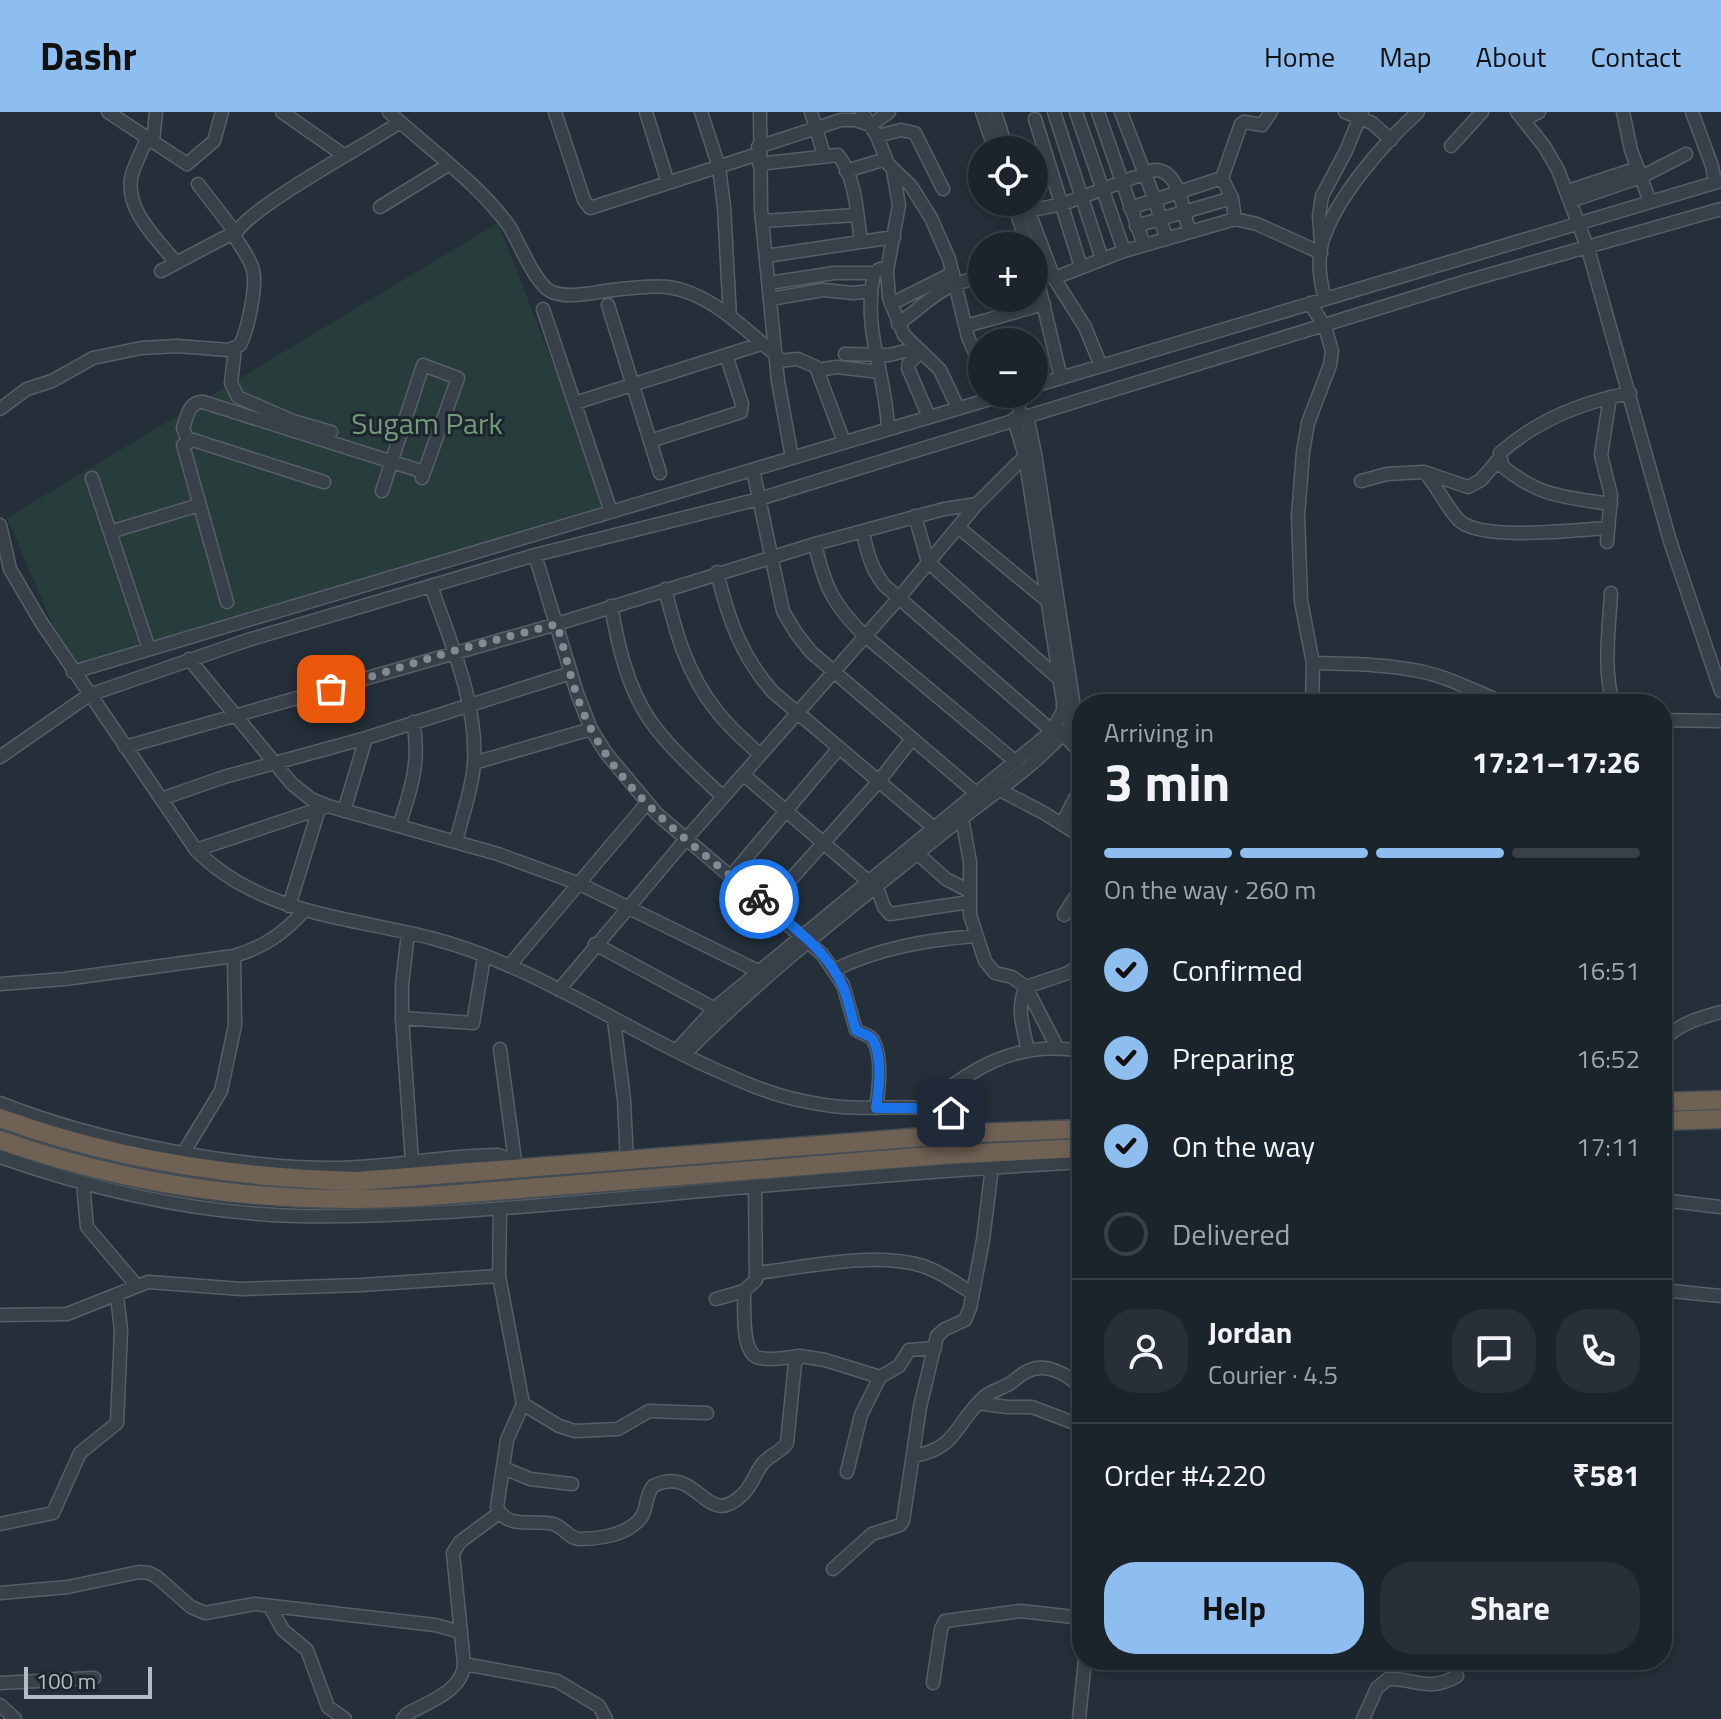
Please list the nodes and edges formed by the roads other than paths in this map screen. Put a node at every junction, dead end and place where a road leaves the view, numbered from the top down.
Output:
1 (108, 112) edge
2 (156, 112) edge
3 (222, 112) edge
4 (282, 112) edge
5 (389, 112) edge
6 (555, 112) edge
7 (646, 112) edge
8 (701, 112) edge
9 (760, 112) edge
10 (811, 112) edge
11 (862, 112) edge
12 (889, 112) edge
13 (982, 112) edge
14 (995, 112) edge
15 (1054, 112) edge
16 (1076, 112) edge
17 (1098, 112) edge
18 (1121, 112) edge
19 (1271, 112) edge
20 (1345, 112) edge
21 (1418, 112) edge
22 (1482, 112) edge
23 (1539, 112) edge
24 (1623, 112) edge
25 (1692, 112) edge
26 (1362, 114) edge
27 (1520, 116) edge
28 (1035, 119) dead end
29 (400, 122) junction
30 (816, 129) junction
31 (874, 130) junction
32 (990, 136) edge
33 (1003, 136) edge
34 (150, 140) junction
35 (1391, 140) junction
36 (1451, 146) dead end
37 (1686, 154) dead end
38 (758, 155) junction
39 (824, 155) junction
40 (345, 156) junction
41 (886, 159) junction
42 (448, 165) junction
43 (719, 167) junction
44 (846, 171) junction
45 (893, 171) junction
46 (1145, 173) junction
47 (1639, 173) junction
48 (1222, 178) junction
49 (1122, 181) junction
50 (1718, 182) edge
51 (668, 183) junction
52 (198, 184) dead end
53 (943, 189) dead end
54 (1102, 189) junction
55 (1178, 193) junction
56 (1569, 196) junction
57 (1082, 197) junction
58 (1232, 198) junction
59 (1155, 200) junction
60 (1650, 202) junction
61 (1063, 204) junction
62 (1048, 205) edge
63 (380, 207) dead end
64 (1130, 208) junction
65 (1721, 209) edge
66 (1183, 212) junction
67 (857, 215) junction
68 (1030, 216) edge
69 (1161, 219) junction
70 (1235, 219) junction
71 (762, 221) junction
72 (1578, 222) junction
73 (1136, 226) junction
74 (1189, 231) junction
75 (235, 232) junction
76 (894, 237) junction
77 (1166, 238) junction
78 (861, 242) junction
79 (1144, 245) junction
80 (1321, 249) junction
81 (1588, 249) junction
82 (1124, 251) junction
83 (766, 256) junction
84 (1102, 259) junction
85 (176, 263) junction
86 (1081, 267) junction
87 (161, 271) dead end
88 (880, 272) junction
89 (955, 278) junction
90 (968, 278) edge
91 (1054, 278) junction
92 (769, 283) junction
93 (870, 291) junction
94 (770, 299) junction
95 (1325, 299) junction
96 (1310, 303) junction
97 (891, 304) junction
98 (608, 305) dead end
99 (543, 309) dead end
100 (1016, 312) edge
101 (1046, 312) edge
102 (730, 317) junction
103 (898, 324) junction
104 (966, 326) junction
105 (1325, 327) junction
106 (968, 331) edge
107 (761, 344) junction
108 (235, 348) junction
109 (919, 350) junction
110 (845, 354) dead end
111 (726, 355) junction
112 (875, 355) junction
113 (776, 358) junction
114 (1101, 366) junction
115 (817, 370) junction
116 (880, 372) junction
117 (1061, 378) junction
118 (1048, 382) edge
119 (632, 386) junction
120 (1630, 393) junction
121 (1610, 397) junction
122 (575, 403) junction
123 (968, 405) edge
124 (958, 408) junction
125 (1018, 408) edge
126 (0, 409) edge
127 (929, 417) junction
128 (1020, 417) junction
129 (888, 429) junction
130 (331, 432) dead end
131 (188, 441) junction
132 (650, 441) junction
133 (844, 442) junction
134 (1025, 456) junction
135 (792, 458) junction
136 (1499, 459) junction
137 (391, 462) junction
138 (753, 470) junction
139 (1424, 472) junction
140 (660, 473) dead end
141 (92, 478) dead end
142 (1361, 481) dead end
143 (324, 482) dead end
144 (382, 491) dead end
145 (759, 499) junction
146 (977, 504) junction
147 (1611, 504) junction
148 (199, 505) junction
149 (611, 512) junction
150 (915, 516) junction
151 (0, 525) edge
152 (958, 527) junction
153 (1608, 528) junction
154 (110, 532) junction
155 (863, 532) junction
156 (1607, 542) dead end
157 (815, 544) junction
158 (535, 555) junction
159 (773, 557) junction
160 (928, 562) junction
161 (717, 572) junction
162 (431, 586) junction
163 (665, 589) junction
164 (1611, 593) dead end
165 (898, 599) junction
166 (1045, 599) junction
167 (227, 602) dead end
168 (611, 606) junction
169 (557, 624) junction
170 (864, 635) junction
171 (149, 649) junction
172 (453, 651) junction
173 (189, 659) junction
174 (1313, 663) junction
175 (1716, 667) edge
176 (834, 671) junction
177 (73, 672) junction
178 (571, 673) junction
179 (1059, 679) junction
180 (1721, 691) edge
181 (1072, 694) edge
182 (1312, 694) edge
183 (1484, 694) edge
184 (1611, 694) edge
185 (89, 695) junction
186 (468, 705) junction
187 (797, 713) junction
188 (236, 715) junction
189 (1072, 719) edge
190 (1672, 720) edge
191 (1721, 721) edge
192 (413, 722) junction
193 (591, 729) junction
194 (1057, 731) junction
195 (366, 738) junction
196 (912, 739) junction
197 (1072, 745) edge
198 (125, 747) junction
199 (839, 748) junction
200 (760, 755) junction
201 (0, 757) edge
202 (1016, 762) junction
203 (474, 763) junction
204 (274, 764) junction
205 (744, 775) junction
206 (879, 781) junction
207 (1000, 790) junction
208 (723, 797) junction
209 (981, 797) junction
210 (161, 799) junction
211 (647, 803) junction
212 (1072, 804) edge
213 (324, 808) junction
214 (344, 811) junction
215 (786, 812) junction
216 (962, 818) junction
217 (1062, 824) junction
218 (399, 826) junction
219 (933, 827) junction
220 (1072, 830) edge
221 (687, 838) junction
222 (456, 842) junction
223 (824, 843) junction
224 (196, 850) junction
225 (918, 854) junction
226 (731, 876) junction
227 (580, 884) junction
228 (872, 884) junction
229 (969, 896) junction
230 (1072, 902) edge
231 (289, 906) junction
232 (628, 906) junction
233 (767, 906) junction
234 (304, 911) junction
235 (1064, 915) dead end
236 (408, 933) junction
237 (975, 936) junction
238 (805, 938) junction
239 (595, 944) junction
240 (234, 956) junction
241 (484, 957) junction
242 (509, 966) junction
243 (834, 970) junction
244 (1072, 970) edge
245 (758, 971) junction
246 (0, 984) edge
247 (1026, 987) junction
248 (559, 990) junction
249 (720, 1011) junction
250 (1721, 1012) edge
251 (402, 1018) junction
252 (614, 1020) junction
253 (1672, 1031) edge
254 (1057, 1047) junction
255 (500, 1049) dead end
256 (1072, 1049) edge
257 (1028, 1050) junction
258 (680, 1053) junction
259 (1721, 1100) edge
260 (1672, 1102) edge
261 (0, 1103) edge
262 (876, 1108) junction
263 (921, 1109) junction
264 (0, 1118) edge
265 (1721, 1119) edge
266 (1672, 1121) edge
267 (1072, 1129) edge
268 (975, 1133) junction
269 (0, 1140) edge
270 (1072, 1149) edge
271 (184, 1152) junction
272 (0, 1157) edge
273 (412, 1162) junction
274 (627, 1162) junction
275 (1072, 1163) edge
276 (520, 1165) junction
277 (992, 1167) junction
278 (83, 1184) junction
279 (755, 1186) junction
280 (1672, 1201) edge
281 (1721, 1207) edge
282 (500, 1209) junction
283 (757, 1273) junction
284 (499, 1276) junction
285 (137, 1286) junction
286 (744, 1291) junction
287 (1672, 1291) edge
288 (972, 1293) junction
289 (117, 1296) junction
290 (1721, 1296) edge
291 (716, 1299) dead end
292 (0, 1315) edge
293 (935, 1348) junction
294 (800, 1356) junction
295 (880, 1377) junction
296 (1072, 1381) edge
297 (978, 1403) junction
298 (523, 1404) junction
299 (707, 1413) dead end
300 (1072, 1422) edge
301 (913, 1456) junction
302 (504, 1468) junction
303 (847, 1472) dead end
304 (572, 1484) dead end
305 (499, 1513) junction
306 (0, 1524) edge
307 (833, 1569) dead end
308 (0, 1593) edge
309 (270, 1607) junction
310 (1072, 1617) edge
311 (461, 1632) junction
312 (464, 1664) junction
313 (1084, 1670) edge
314 (1457, 1676) dead end
315 (94, 1678) dead end
316 (0, 1683) edge
317 (933, 1683) dead end
318 (0, 1705) edge
319 (15, 1719) edge
320 (345, 1719) edge
321 (403, 1719) edge
322 (606, 1719) edge
323 (1079, 1719) edge
324 (1363, 1719) edge

1 - 34 street
2 - 34 street
3 - 34 street
4 - 40 street
5 - 29 street
6 - 51 street
7 - 51 street
8 - 43 street
9 - 38 street
10 - 30 street
11 - 31 street
12 - 31 street
13 - 32 street
14 - 33 street
15 - 57 street
16 - 54 street
17 - 49 street
18 - 46 street
19 - 48 street
20 - 26 street
21 - 35 street
22 - 36 street
23 - 27 street
24 - 47 street
25 - 50 street
26 - 35 street
26 - 80 street
27 - 56 street
28 - 61 street
29 - 40 street
29 - 42 street
30 - 31 street
30 - 38 street
30 - 39 street
31 - 41 street
31 - 53 street
34 - 85 street
35 - 80 street
37 - 47 street
38 - 39 street
38 - 43 street
38 - 71 street
39 - 44 street
40 - 75 street
41 - 44 street
41 - 45 street
42 - 63 street
42 - 102 street
43 - 51 street
43 - 102 street
44 - 67 street
45 - 76 street
45 - 89 street
46 - 49 street
46 - 55 street
46 - 59 street
47 - 56 street
47 - 60 street
48 - 55 street
48 - 58 street
49 - 54 street
49 - 64 street
50 - 60 street
52 - 75 street
54 - 57 street
54 - 82 street
55 - 59 street
55 - 66 street
56 - 72 street
57 - 61 street
57 - 84 street
58 - 66 street
58 - 70 street
59 - 64 street
59 - 69 street
60 - 72 street
61 - 62 street
61 - 86 street
64 - 73 street
65 - 81 street
66 - 69 street
66 - 74 street
67 - 71 street
67 - 78 street
68 - 91 street
69 - 73 street
69 - 77 street
70 - 74 street
70 - 80 street
71 - 83 street
72 - 81 street
72 - 95 street
73 - 79 street
74 - 77 street
75 - 85 street
75 - 108 street
76 - 78 street
76 - 88 street
77 - 79 street
78 - 83 street
79 - 82 street
80 - 95 street
81 - 105 street
81 - 120 street
82 - 84 street
83 - 92 street
84 - 86 street
85 - 87 street
86 - 91 street
88 - 92 street
88 - 93 street
88 - 97 street
89 - 90 street
89 - 97 street
89 - 103 street
89 - 104 street
91 - 114 street
92 - 94 street
93 - 94 street
93 - 112 street
94 - 113 street
95 - 96 street
96 - 105 street
96 - 114 street
97 - 103 street
98 - 119 street
99 - 122 street
100 - 104 street
101 - 117 street
102 - 107 street
103 - 109 street
104 - 106 street
105 - 128 street
105 - 174 street
107 - 111 street
107 - 113 street
108 - 126 street
108 - 130 street
109 - 112 street
109 - 124 street
109 - 127 street
110 - 112 street
111 - 119 street
111 - 132 street
112 - 116 street
113 - 115 street
113 - 135 street
114 - 117 street
115 - 116 street
115 - 133 street
116 - 129 street
117 - 118 street
119 - 122 street
119 - 132 street
120 - 121 street
120 - 175 street
121 - 136 street
121 - 147 street
122 - 149 street
123 - 124 street
124 - 127 street
125 - 128 street
127 - 129 street
128 - 134 street
128 - 145 street
128 - 181 street
129 - 133 street
131 - 137 street
131 - 143 street
131 - 148 street
132 - 140 street
133 - 135 street
134 - 146 street
134 - 166 street
135 - 138 street
136 - 139 street
136 - 147 street
137 - 137 street
137 - 144 street
138 - 145 street
138 - 149 street
139 - 142 street
139 - 153 street
141 - 154 street
145 - 158 street
145 - 159 street
146 - 150 street
146 - 152 street
147 - 153 street
148 - 154 street
148 - 167 street
149 - 171 street
150 - 155 street
150 - 160 street
151 - 177 street
152 - 160 street
152 - 166 street
153 - 156 street
154 - 171 street
155 - 157 street
155 - 165 street
157 - 159 street
157 - 170 street
158 - 162 street
158 - 169 street
159 - 161 street
159 - 176 street
160 - 165 street
160 - 179 street
161 - 163 street
161 - 187 street
162 - 172 street
162 - 173 street
163 - 168 street
163 - 200 street
164 - 184 street
165 - 170 street
165 - 194 street
166 - 179 street
168 - 169 street
168 - 208 street
169 - 172 street
169 - 178 street
170 - 176 street
170 - 202 street
171 - 177 street
172 - 186 street
172 - 188 street
173 - 185 street
173 - 188 street
174 - 182 street
174 - 183 street
175 - 180 street
176 - 187 street
176 - 196 street
177 - 185 street
178 - 186 street
178 - 193 street
179 - 194 street
185 - 198 street
185 - 201 street
186 - 192 street
186 - 203 street
187 - 199 street
187 - 200 street
188 - 198 street
188 - 204 street
189 - 194 street
190 - 191 street
192 - 195 street
192 - 218 street
193 - 203 street
193 - 211 street
194 - 197 street
194 - 202 street
194 - 207 street
195 - 204 street
195 - 214 street
196 - 206 street
196 - 209 street
198 - 210 street
199 - 206 street
199 - 215 street
200 - 205 street
202 - 209 street
203 - 222 street
204 - 210 street
204 - 213 street
205 - 208 street
205 - 215 street
206 - 219 street
206 - 223 street
207 - 209 street
207 - 217 street
208 - 221 street
209 - 216 street
209 - 219 street
210 - 224 street
211 - 221 street
211 - 227 street
212 - 217 street
213 - 214 street
213 - 224 street
213 - 231 street
214 - 218 street
215 - 223 street
215 - 226 street
216 - 225 street
216 - 229 street
217 - 220 street
218 - 222 street
219 - 228 street
221 - 226 street
221 - 232 street
222 - 227 street
223 - 228 street
223 - 233 street
224 - 231 street
225 - 228 street
225 - 229 street
226 - 233 street
227 - 232 street
227 - 242 street
228 - 229 street
228 - 238 street
229 - 237 street
230 - 235 street
231 - 234 street
232 - 239 street
232 - 245 street
233 - 238 street
234 - 236 street
234 - 240 street
236 - 241 street
236 - 251 street
237 - 243 street
237 - 247 street
238 - 243 street
238 - 245 street
238 - 249 street
239 - 248 street
239 - 249 street
240 - 246 street
240 - 271 street
241 - 242 street
241 - 251 street
242 - 248 street
243 - 262 street
244 - 247 street
245 - 249 street
247 - 254 street
247 - 257 street
248 - 252 street
249 - 258 street
250 - 253 street
251 - 273 street
252 - 258 street
252 - 274 street
254 - 256 street
254 - 257 street
255 - 276 street
257 - 263 street
258 - 262 street
259 - 260 highway
261 - 271 street
262 - 263 street
263 - 268 street
264 - 276 highway
265 - 266 highway
267 - 268 highway
268 - 274 highway
269 - 270 highway
271 - 273 street
272 - 278 street
273 - 276 street
274 - 276 highway
275 - 277 street
277 - 279 street
277 - 288 street
278 - 282 street
278 - 285 street
279 - 282 street
279 - 283 street
280 - 281 street
282 - 284 street
283 - 286 street
283 - 288 street
284 - 285 street
284 - 298 street
285 - 289 street
286 - 291 street
286 - 294 street
287 - 290 street
288 - 293 street
289 - 292 street
289 - 306 street
293 - 295 street
293 - 301 street
294 - 295 street
294 - 305 street
295 - 303 street
296 - 297 street
297 - 300 street
297 - 301 street
298 - 299 street
298 - 302 street
301 - 307 street
302 - 304 street
302 - 305 street
305 - 311 street
308 - 309 street
309 - 311 street
309 - 320 street
310 - 317 street
311 - 312 street
312 - 321 street
312 - 322 street
313 - 323 street
314 - 324 street
315 - 316 street
318 - 319 street

